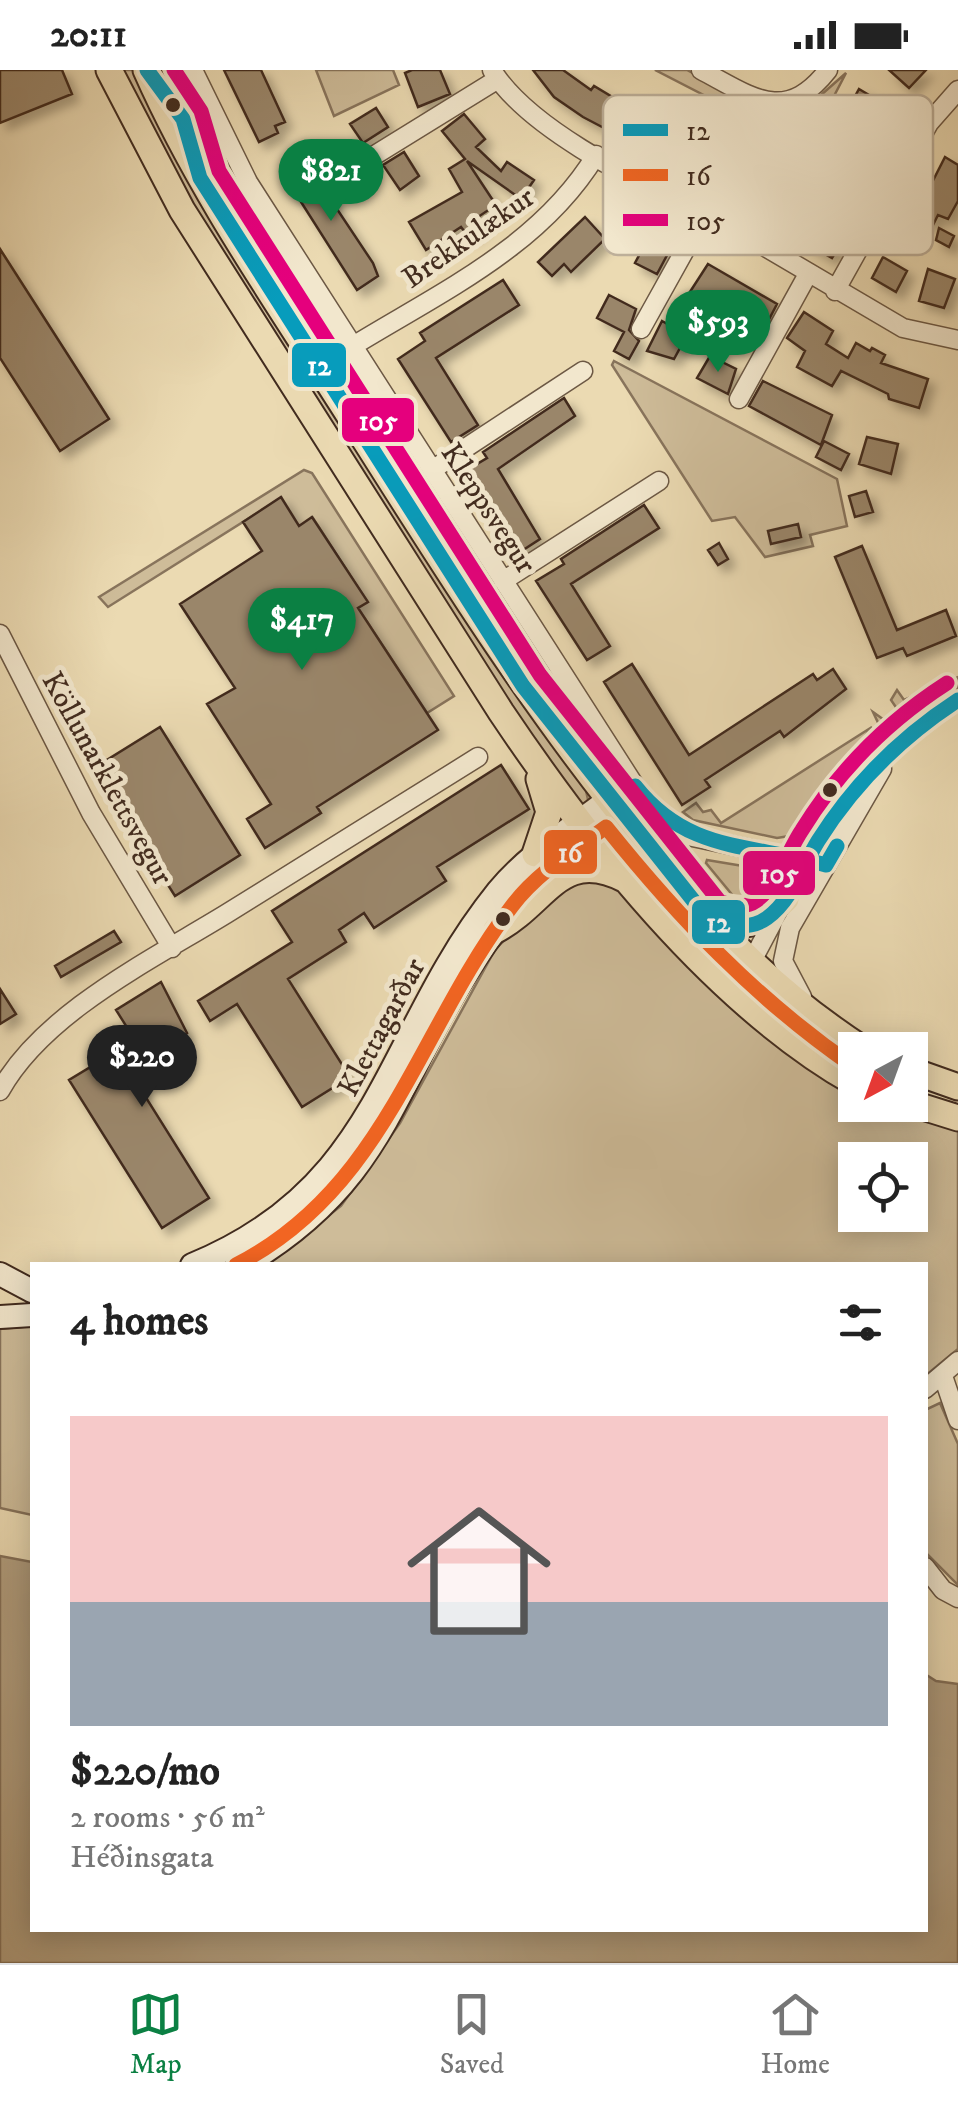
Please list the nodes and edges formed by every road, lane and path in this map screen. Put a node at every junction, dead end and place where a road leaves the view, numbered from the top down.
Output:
1 (109, 70) edge
2 (146, 70) edge
3 (192, 70) edge
4 (702, 70) edge
5 (828, 70) edge
6 (495, 75) edge
7 (958, 90) edge
8 (753, 95) edge
9 (804, 95) edge
10 (933, 118) edge
11 (375, 155) dead end
12 (596, 155) junction
13 (603, 159) edge
14 (682, 255) edge
15 (778, 255) edge
16 (854, 255) edge
17 (808, 274) junction
18 (834, 291) junction
19 (640, 329) dead end
20 (958, 340) edge
21 (353, 346) junction
22 (584, 371) dead end
23 (738, 399) dead end
24 (432, 470) junction
25 (659, 481) dead end
26 (503, 580) junction
27 (0, 634) edge
28 (958, 700) edge
29 (900, 743) junction
30 (524, 747) junction
31 (478, 757) dead end
32 (615, 807) junction
33 (588, 828) junction
34 (535, 854) junction
35 (807, 858) junction
36 (826, 865) junction
37 (633, 884) junction
38 (786, 898) junction
39 (708, 919) junction
40 (496, 930) junction
41 (172, 948) junction
42 (750, 965) junction
43 (748, 1010) junction
44 (833, 1030) junction
45 (838, 1033) edge
46 (838, 1073) edge
47 (928, 1076) edge
48 (958, 1086) edge
49 (0, 1090) edge
50 (928, 1109) edge
51 (958, 1118) edge
52 (199, 1262) edge
53 (248, 1262) edge
54 (0, 1274) edge
55 (30, 1291) edge
56 (30, 1292) edge
57 (0, 1294) edge
58 (30, 1315) edge
59 (0, 1317) edge
60 (958, 1361) edge
61 (943, 1376) junction
62 (928, 1387) edge
63 (958, 1420) edge
64 (928, 1572) edge
65 (958, 1598) edge

1 - 30 main road
2 - 32 main road
3 - 21 street, Kleppsvegur
4 - 8 street
5 - 9 street
6 - 11 street
6 - 12 street
7 - 10 street
12 - 13 street
12 - 21 street, Brekkulækur
14 - 19 street
15 - 17 street
16 - 18 street
17 - 18 street
17 - 23 street
18 - 20 street
21 - 24 street, Kleppsvegur
22 - 24 street
24 - 26 street, Kleppsvegur
25 - 26 street
26 - 35 street, Kleppsvegur
27 - 41 street, Köllunarklettsvegur
28 - 29 street
29 - 35 street
29 - 36 street
30 - 33 main road
30 - 34 main road
31 - 41 street
32 - 33 main road, Klettagarðar
32 - 39 main road
33 - 34 main road, Klettagarðar
33 - 37 main road
33 - 40 main road, Klettagarðar
34 - 52 main road, Klettagarðar
35 - 36 street, Kleppsvegur
35 - 38 street
36 - 44 street
37 - 40 main road
37 - 43 main road
38 - 39 main road
38 - 42 street
39 - 42 main road
40 - 53 main road, Klettagarðar
41 - 49 street
42 - 43 main road
42 - 44 main road
43 - 46 main road
44 - 45 main road
47 - 48 main road
50 - 51 main road
54 - 55 main road
56 - 57 main road
58 - 59 main road
60 - 61 street
61 - 62 street
61 - 63 street
64 - 65 street

